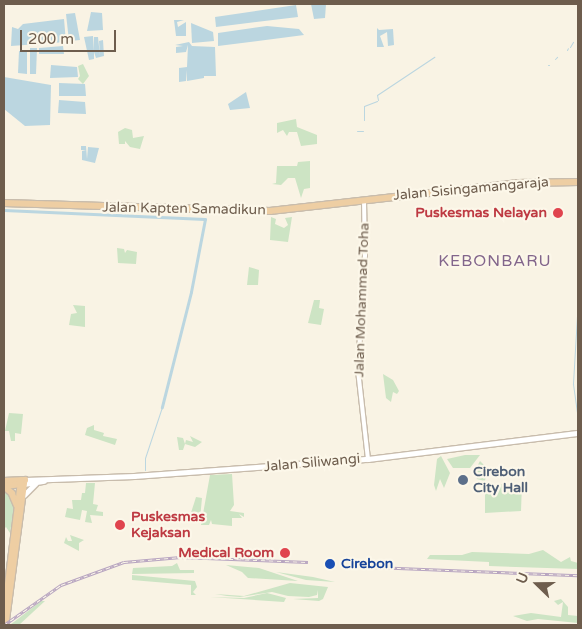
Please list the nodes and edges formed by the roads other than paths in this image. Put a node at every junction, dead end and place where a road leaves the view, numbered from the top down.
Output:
1 (578, 182) edge
2 (364, 200) junction
3 (4, 203) edge
4 (578, 433) edge
5 (368, 458) junction
6 (4, 481) edge
7 (44, 481) junction
8 (22, 482) junction
9 (35, 484) junction
10 (4, 486) edge
11 (24, 495) junction
12 (18, 507) junction
13 (4, 616) edge
14 (6, 625) edge

1 - 2 highway, Jalan Sisingamangaraja
2 - 3 highway, Jalan Kapten Samadikun
2 - 5 street, Jalan Mohammad Toha
4 - 5 main road, Jalan Siliwangi
5 - 7 main road, Jalan Siliwangi
6 - 8 highway, Jalan Siliwangi
7 - 8 main road, Jalan Siliwangi
7 - 9 main road, Jalan Siliwangi
8 - 9 main road, Jalan Siliwangi
8 - 10 highway, Jalan Siliwangi
8 - 11 highway
8 - 12 highway
9 - 11 main road
10 - 12 highway
11 - 14 highway
12 - 13 highway

